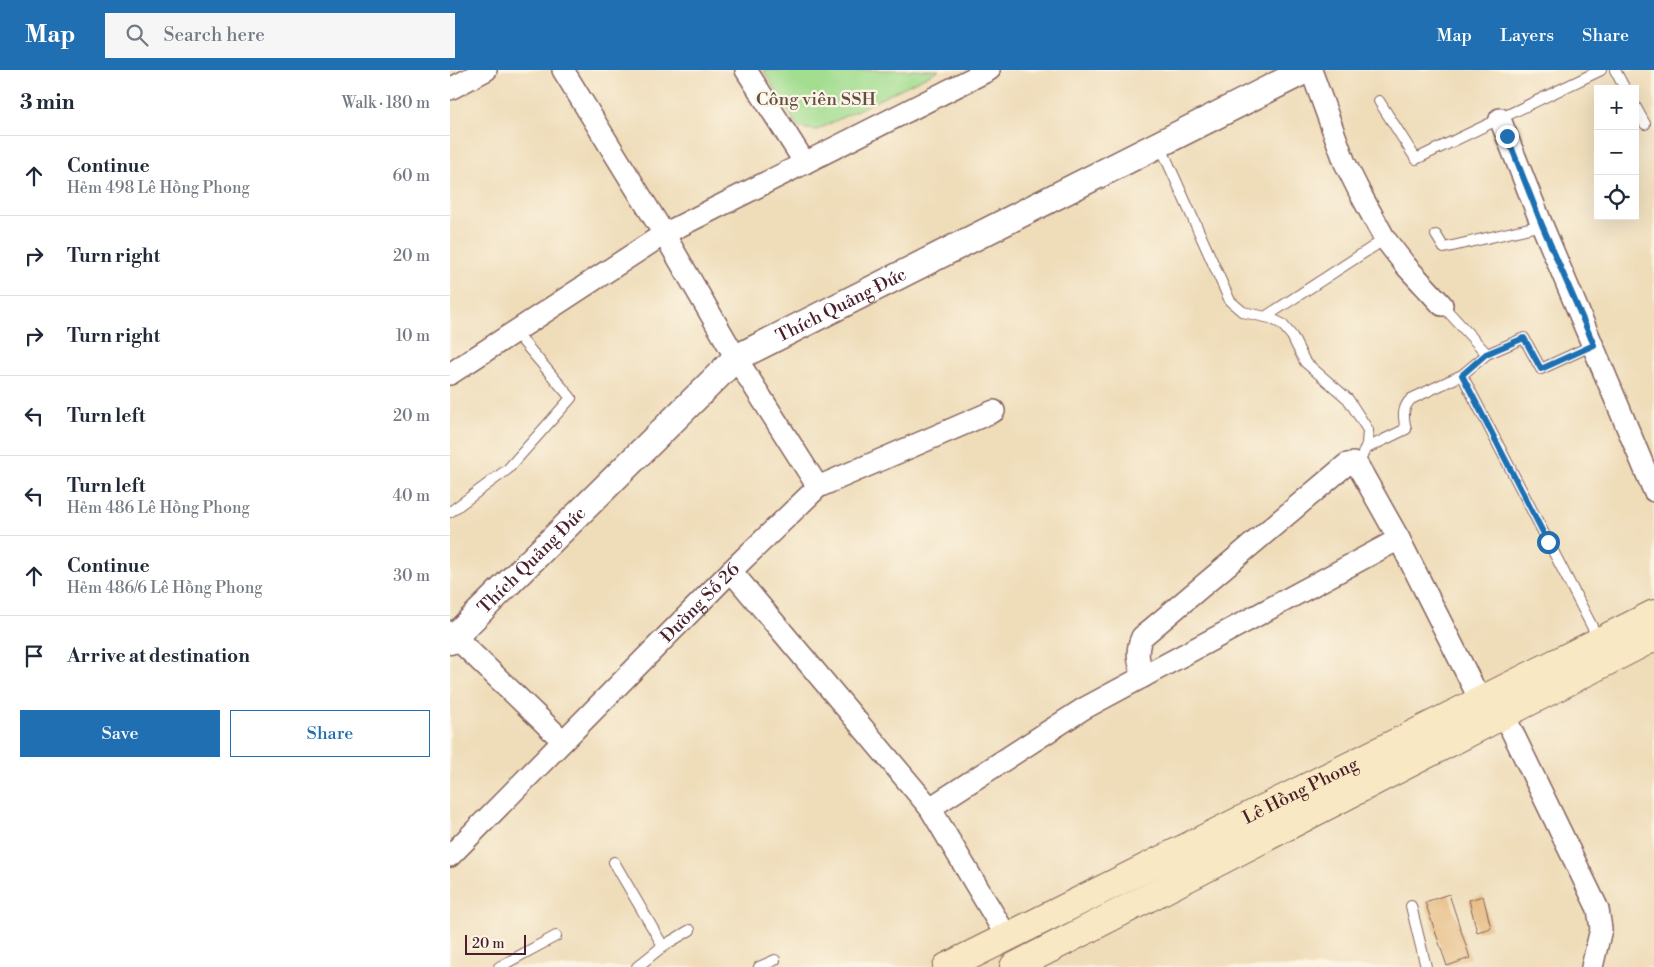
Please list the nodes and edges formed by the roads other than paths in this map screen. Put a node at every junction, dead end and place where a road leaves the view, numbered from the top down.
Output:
1 (486, 70) edge
2 (563, 70) edge
3 (746, 70) edge
4 (989, 70) edge
5 (1306, 70) edge
6 (1311, 70) edge
7 (1600, 70) edge
8 (1615, 70) edge
9 (1623, 85) edge
10 (450, 89) edge
11 (1379, 101) dead end
12 (1639, 113) edge
13 (1500, 118) junction
14 (1645, 124) dead end
15 (1159, 144) junction
16 (805, 162) junction
17 (1542, 225) junction
18 (664, 234) junction
19 (1436, 235) dead end
20 (1385, 239) junction
21 (1442, 305) joint
22 (1265, 317) junction
23 (515, 332) junction
24 (1594, 345) junction
25 (1486, 354) junction
26 (736, 358) junction
27 (450, 374) edge
28 (1462, 375) junction
29 (994, 411) dead end
30 (1362, 457) junction
31 (818, 487) junction
32 (1654, 491) edge
33 (450, 512) edge
34 (1399, 539) junction
35 (731, 572) junction
36 (1654, 614) edge
37 (452, 636) edge
38 (1654, 637) edge
39 (1600, 642) junction
40 (1142, 677) junction
41 (1480, 700) junction
42 (1504, 715) junction
43 (563, 741) junction
44 (930, 808) junction
45 (450, 856) edge
46 (614, 862) dead end
47 (1411, 906) dead end
48 (690, 930) dead end
49 (556, 936) dead end
50 (1007, 937) junction
51 (663, 946) junction
52 (776, 960) dead end
53 (517, 963) edge
54 (958, 964) edge
55 (499, 967) edge
56 (637, 967) edge
57 (760, 967) edge
58 (1014, 967) edge
59 (1426, 967) edge
60 (1592, 967) edge

1 - 10 street
2 - 18 street
3 - 16 street
4 - 16 street
5 - 15 street, Thích Quảng Đức
6 - 20 street
7 - 13 lane
8 - 9 lane
11 - 13 lane
12 - 14 lane
13 - 17 street
15 - 22 lane
15 - 26 street, Thích Quảng Đức
16 - 18 street
17 - 19 lane
17 - 24 street
18 - 23 street
18 - 26 street
20 - 21 street
20 - 22 lane
21 - 25 lane
22 - 30 lane
23 - 27 street
23 - 33 lane
24 - 25 lane
24 - 32 street
25 - 28 lane
26 - 31 street
26 - 37 street, Thích Quảng Đức
28 - 30 lane
28 - 39 lane
29 - 31 street, Đường Số 26
30 - 34 street
30 - 40 street
31 - 35 street, Đường Số 26
34 - 40 street
34 - 41 street
35 - 43 street, Đường Số 26
35 - 44 street
36 - 39 main road, Lê Hồng Phong
37 - 43 street
38 - 42 main road, Lê Hồng Phong
39 - 41 main road, Lê Hồng Phong
40 - 44 street
41 - 42 main road
41 - 50 main road, Lê Hồng Phong
42 - 58 main road, Lê Hồng Phong
42 - 60 street
43 - 45 street, Đường Số 26
44 - 50 street
46 - 51 lane
47 - 59 lane
48 - 51 lane
49 - 53 lane
50 - 54 main road, Lê Hồng Phong
51 - 56 lane
52 - 57 lane
53 - 55 lane

